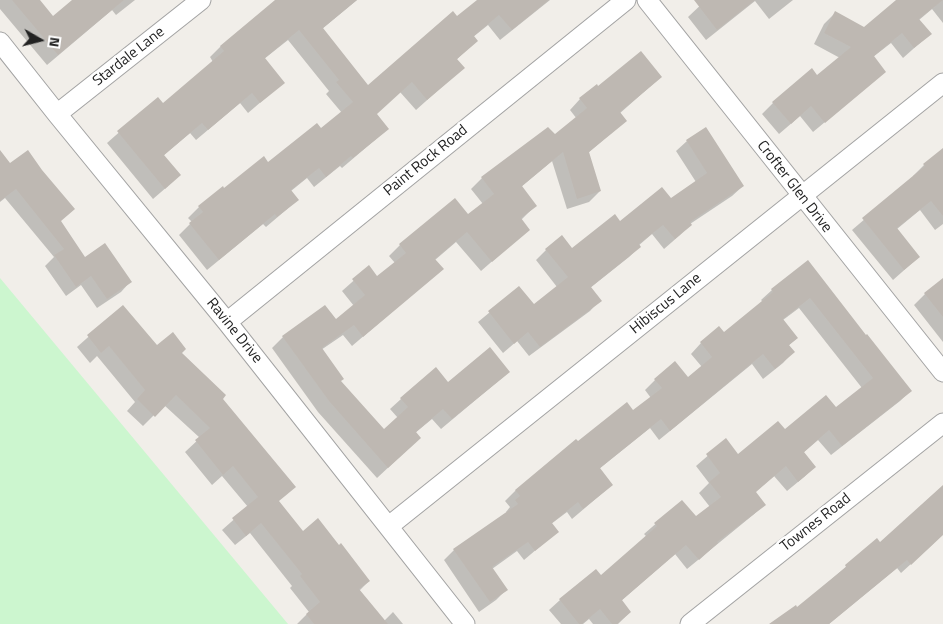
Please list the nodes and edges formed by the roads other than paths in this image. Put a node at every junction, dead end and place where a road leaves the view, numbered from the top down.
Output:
1 (201, 0) edge
2 (626, 0) edge
3 (647, 0) edge
4 (0, 42) edge
5 (943, 83) edge
6 (57, 114) junction
7 (801, 196) junction
8 (227, 322) junction
9 (943, 372) edge
10 (943, 423) edge
11 (389, 526) junction
12 (465, 624) edge
13 (690, 624) edge

1 - 6 street, Stardale Lane
2 - 8 street, Paint Rock Road
3 - 7 street, Crofter Glen Drive
4 - 6 street, Ravine Drive
5 - 7 street, Hibiscus Lane
6 - 8 street, Ravine Drive
7 - 9 street, Crofter Glen Drive
7 - 11 street, Hibiscus Lane
8 - 11 street, Ravine Drive
10 - 13 street, Townes Road
11 - 12 street, Ravine Drive

